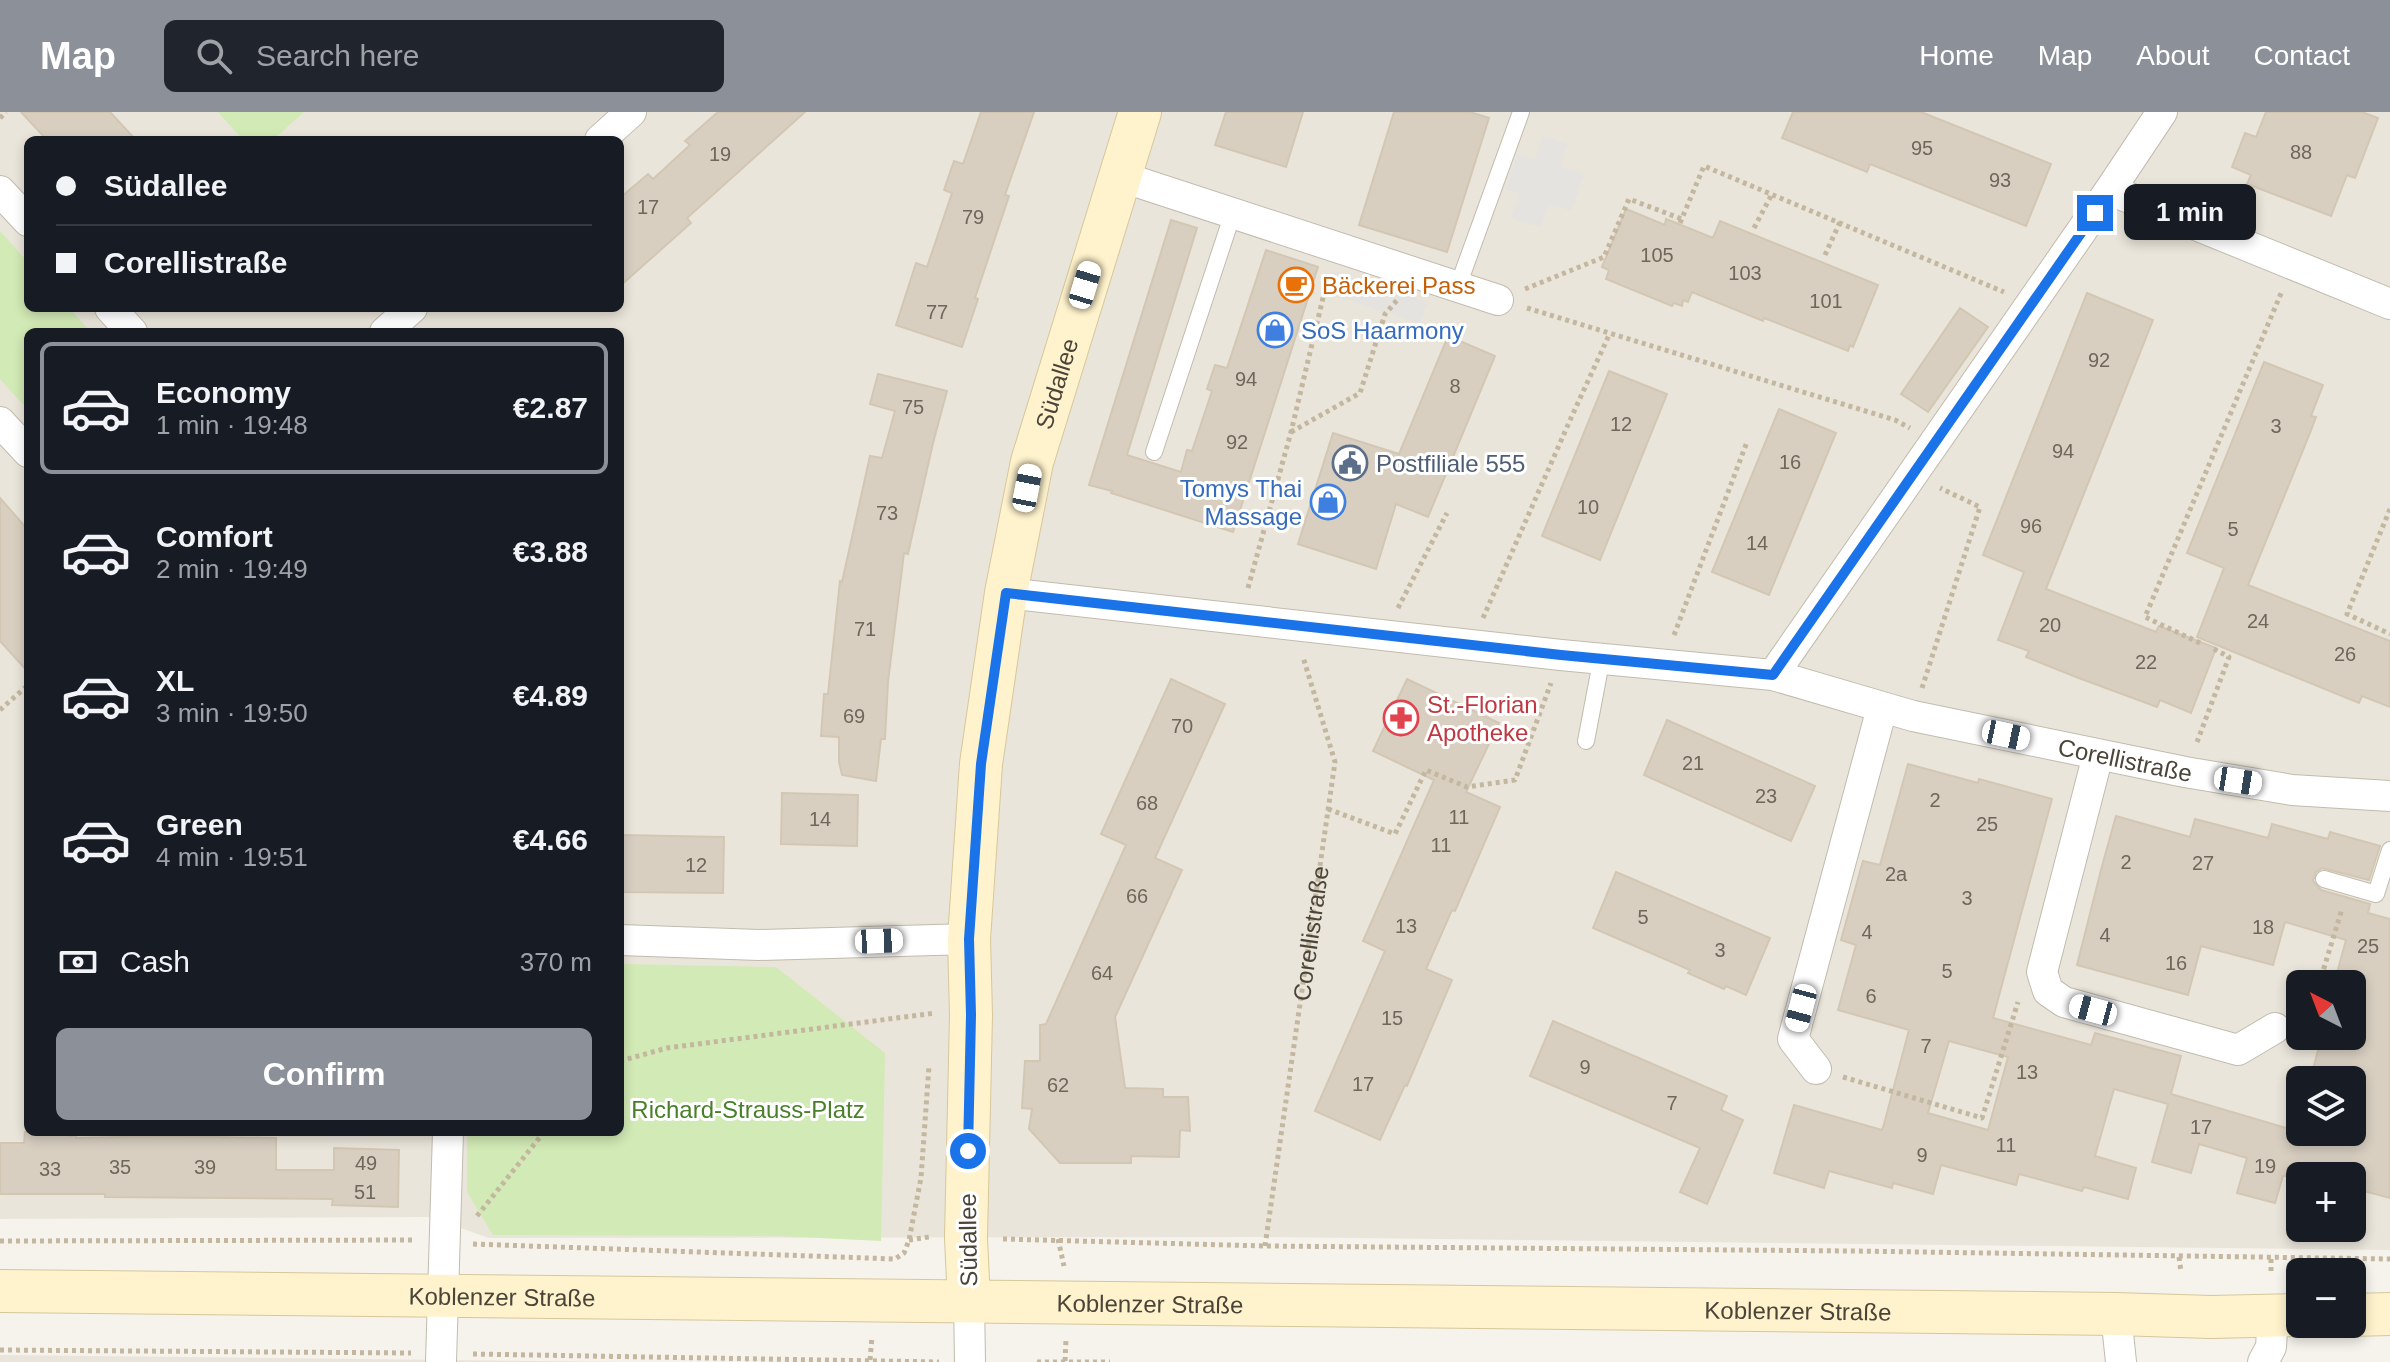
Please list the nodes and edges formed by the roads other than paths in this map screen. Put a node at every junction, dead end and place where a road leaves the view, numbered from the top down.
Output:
1 (631, 112) edge
2 (1140, 112) edge
3 (1521, 112) edge
4 (2162, 112) edge
5 (604, 136) edge
6 (1119, 176) junction
7 (2110, 190) junction
8 (0, 191) edge
9 (1233, 213) junction
10 (24, 217) edge
11 (1458, 286) junction
12 (1498, 300) road end
13 (2390, 304) edge
14 (114, 312) edge
15 (408, 312) edge
16 (128, 328) edge
17 (390, 328) edge
18 (0, 422) edge
19 (24, 448) edge
20 (1154, 452) dead end
21 (1006, 593) junction
22 (1602, 657) junction
23 (1773, 675) junction
24 (1882, 708) junction
25 (1586, 741) dead end
26 (2098, 755) junction
27 (2390, 796) edge
28 (2390, 850) edge
29 (2324, 879) dead end
30 (969, 939) junction
31 (624, 940) edge
32 (2275, 1028) dead end
33 (1816, 1069) road end
34 (448, 1136) edge
35 (0, 1291) edge
36 (441, 1295) junction
37 (969, 1301) junction
38 (2116, 1314) junction
39 (2390, 1314) edge
40 (2286, 1315) edge
41 (2366, 1315) edge
42 (449, 1357) edge
43 (970, 1362) edge
44 (2121, 1362) edge
45 (2263, 1362) edge

1 - 5 street
2 - 6 main road, Südallee
3 - 11 lane
4 - 7 street
6 - 9 street
6 - 21 main road, Südallee
7 - 13 street
7 - 23 street
8 - 10 street
9 - 11 street
9 - 20 lane
11 - 12 street
14 - 16 street
15 - 17 street
18 - 19 street
21 - 22 street, Corellistraße
21 - 30 main road, Südallee
22 - 23 street, Corellistraße
22 - 25 lane
23 - 24 street, Corellistraße
24 - 26 street, Corellistraße
24 - 33 street
26 - 27 street, Corellistraße
26 - 32 street
28 - 29 lane
30 - 31 street
30 - 37 main road, Südallee
34 - 36 street
35 - 36 main road, Koblenzer Straße
36 - 37 main road, Koblenzer Straße
36 - 42 street
37 - 38 main road, Koblenzer Straße
37 - 43 street, Südallee
38 - 40 main road, Koblenzer Straße
38 - 44 street
39 - 41 main road
40 - 45 street

